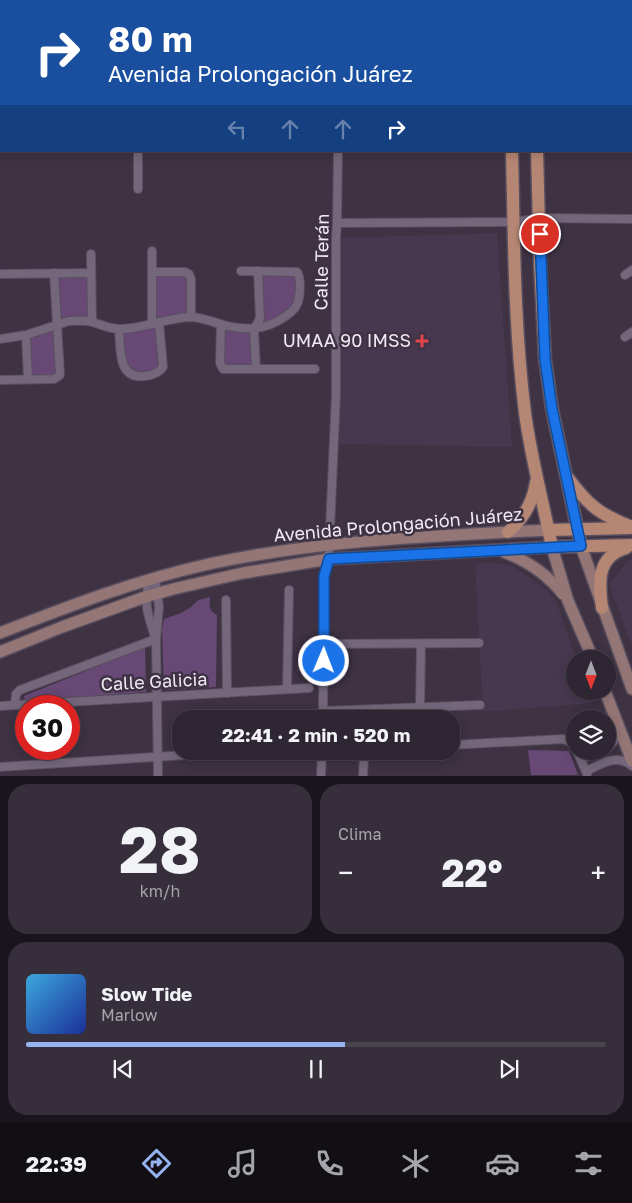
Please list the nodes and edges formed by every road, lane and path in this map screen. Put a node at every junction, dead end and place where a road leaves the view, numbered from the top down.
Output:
1 (138, 152) edge
2 (338, 152) edge
3 (512, 152) edge
4 (537, 152) edge
5 (138, 189) dead end
6 (540, 218) junction
7 (632, 218) edge
8 (514, 222) junction
9 (337, 223) junction
10 (152, 251) dead end
11 (91, 254) dead end
12 (632, 270) edge
13 (241, 271) dead end
14 (258, 271) junction
15 (152, 272) junction
16 (54, 273) junction
17 (87, 273) junction
18 (0, 274) edge
19 (624, 275) dead end
20 (191, 317) junction
21 (92, 322) junction
22 (156, 323) junction
23 (221, 324) junction
24 (57, 325) junction
25 (119, 330) junction
26 (254, 330) junction
27 (26, 335) junction
28 (0, 339) edge
29 (315, 369) dead end
30 (256, 370) junction
31 (28, 379) junction
32 (1, 380) edge
33 (566, 474) junction
34 (537, 475) junction
35 (632, 528) edge
36 (549, 530) junction
37 (577, 530) junction
38 (508, 532) junction
39 (330, 544) junction
40 (581, 546) junction
41 (632, 546) edge
42 (552, 547) junction
43 (500, 550) junction
44 (329, 559) junction
45 (152, 579) junction
46 (288, 590) dead end
47 (158, 594) junction
48 (145, 598) junction
49 (226, 600) dead end
50 (568, 601) junction
51 (602, 608) junction
52 (0, 633) edge
53 (156, 639) junction
54 (324, 644) junction
55 (420, 644) junction
56 (479, 644) dead end
57 (589, 650) edge
58 (0, 652) edge
59 (309, 688) dead end
60 (632, 689) edge
61 (288, 690) junction
62 (227, 693) junction
63 (16, 695) edge
64 (156, 696) junction
65 (608, 700) edge
66 (80, 701) edge
67 (15, 705) edge
68 (480, 705) dead end
69 (0, 706) edge
70 (420, 707) junction
71 (323, 710) edge
72 (384, 710) edge
73 (617, 722) junction
74 (616, 735) edge
75 (566, 740) edge
76 (460, 745) edge
77 (172, 756) edge
78 (157, 757) junction
79 (322, 760) edge
80 (364, 760) edge
81 (581, 760) edge
82 (632, 761) edge
83 (632, 766) edge
84 (0, 767) edge
85 (587, 773) edge
86 (158, 776) edge
87 (321, 776) edge
88 (363, 776) edge

1 - 5 street
2 - 9 street, Calle Terán
3 - 8 main road
4 - 6 main road
6 - 7 street
6 - 8 street
6 - 33 main road
8 - 9 street
8 - 34 main road
9 - 39 street, Calle Terán
10 - 15 street
11 - 17 street
12 - 19 street
13 - 14 street
14 - 26 street
14 - 26 street
15 - 20 street
15 - 22 street
16 - 17 street
16 - 18 street
16 - 24 street
17 - 21 street
20 - 22 street
20 - 23 street
21 - 24 street
21 - 25 street
22 - 25 street
22 - 25 street
23 - 26 street
23 - 30 street
24 - 27 street
24 - 31 street
26 - 30 street
27 - 28 street
27 - 31 street
29 - 30 street
31 - 32 street
33 - 35 main road
33 - 37 main road
34 - 36 main road
34 - 38 main road
35 - 37 main road, Avenida Prolongación Juárez
36 - 37 main road, Avenida Prolongación Juárez
36 - 38 street, Avenida Prolongación Juárez
36 - 42 main road
37 - 40 main road
38 - 39 street, Avenida Prolongación Juárez
39 - 44 street
39 - 45 street, Avenida Prolongación Juárez
40 - 41 main road, Avenida Prolongación Juárez
40 - 42 main road, Avenida Prolongación Juárez
40 - 51 street
41 - 51 main road
42 - 43 street, Avenida Prolongación Juárez
42 - 50 street
43 - 44 street, Avenida Prolongación Juárez
43 - 50 street
44 - 47 street, Avenida Prolongación Juárez
44 - 54 street
45 - 47 street
45 - 48 street
45 - 52 street, Avenida Prolongación Juárez
46 - 61 street
47 - 48 street, Avenida Prolongación Juárez
47 - 53 street
48 - 53 street
48 - 58 street, Avenida Prolongación Juárez
49 - 62 street
50 - 57 street
51 - 60 street
53 - 63 street
53 - 64 street
54 - 55 street
54 - 71 street
55 - 56 street
55 - 70 street
59 - 61 street, Calle Galicia
61 - 62 street, Calle Galicia
62 - 64 street, Calle Galicia
64 - 66 street, Calle Galicia
64 - 78 street
65 - 73 street
67 - 69 street, Calle Galicia
68 - 70 street
70 - 72 street
73 - 74 street
73 - 82 street
75 - 76 street
77 - 78 street
78 - 84 street
78 - 86 street
79 - 87 street
80 - 88 street
81 - 85 street
83 - 85 street

